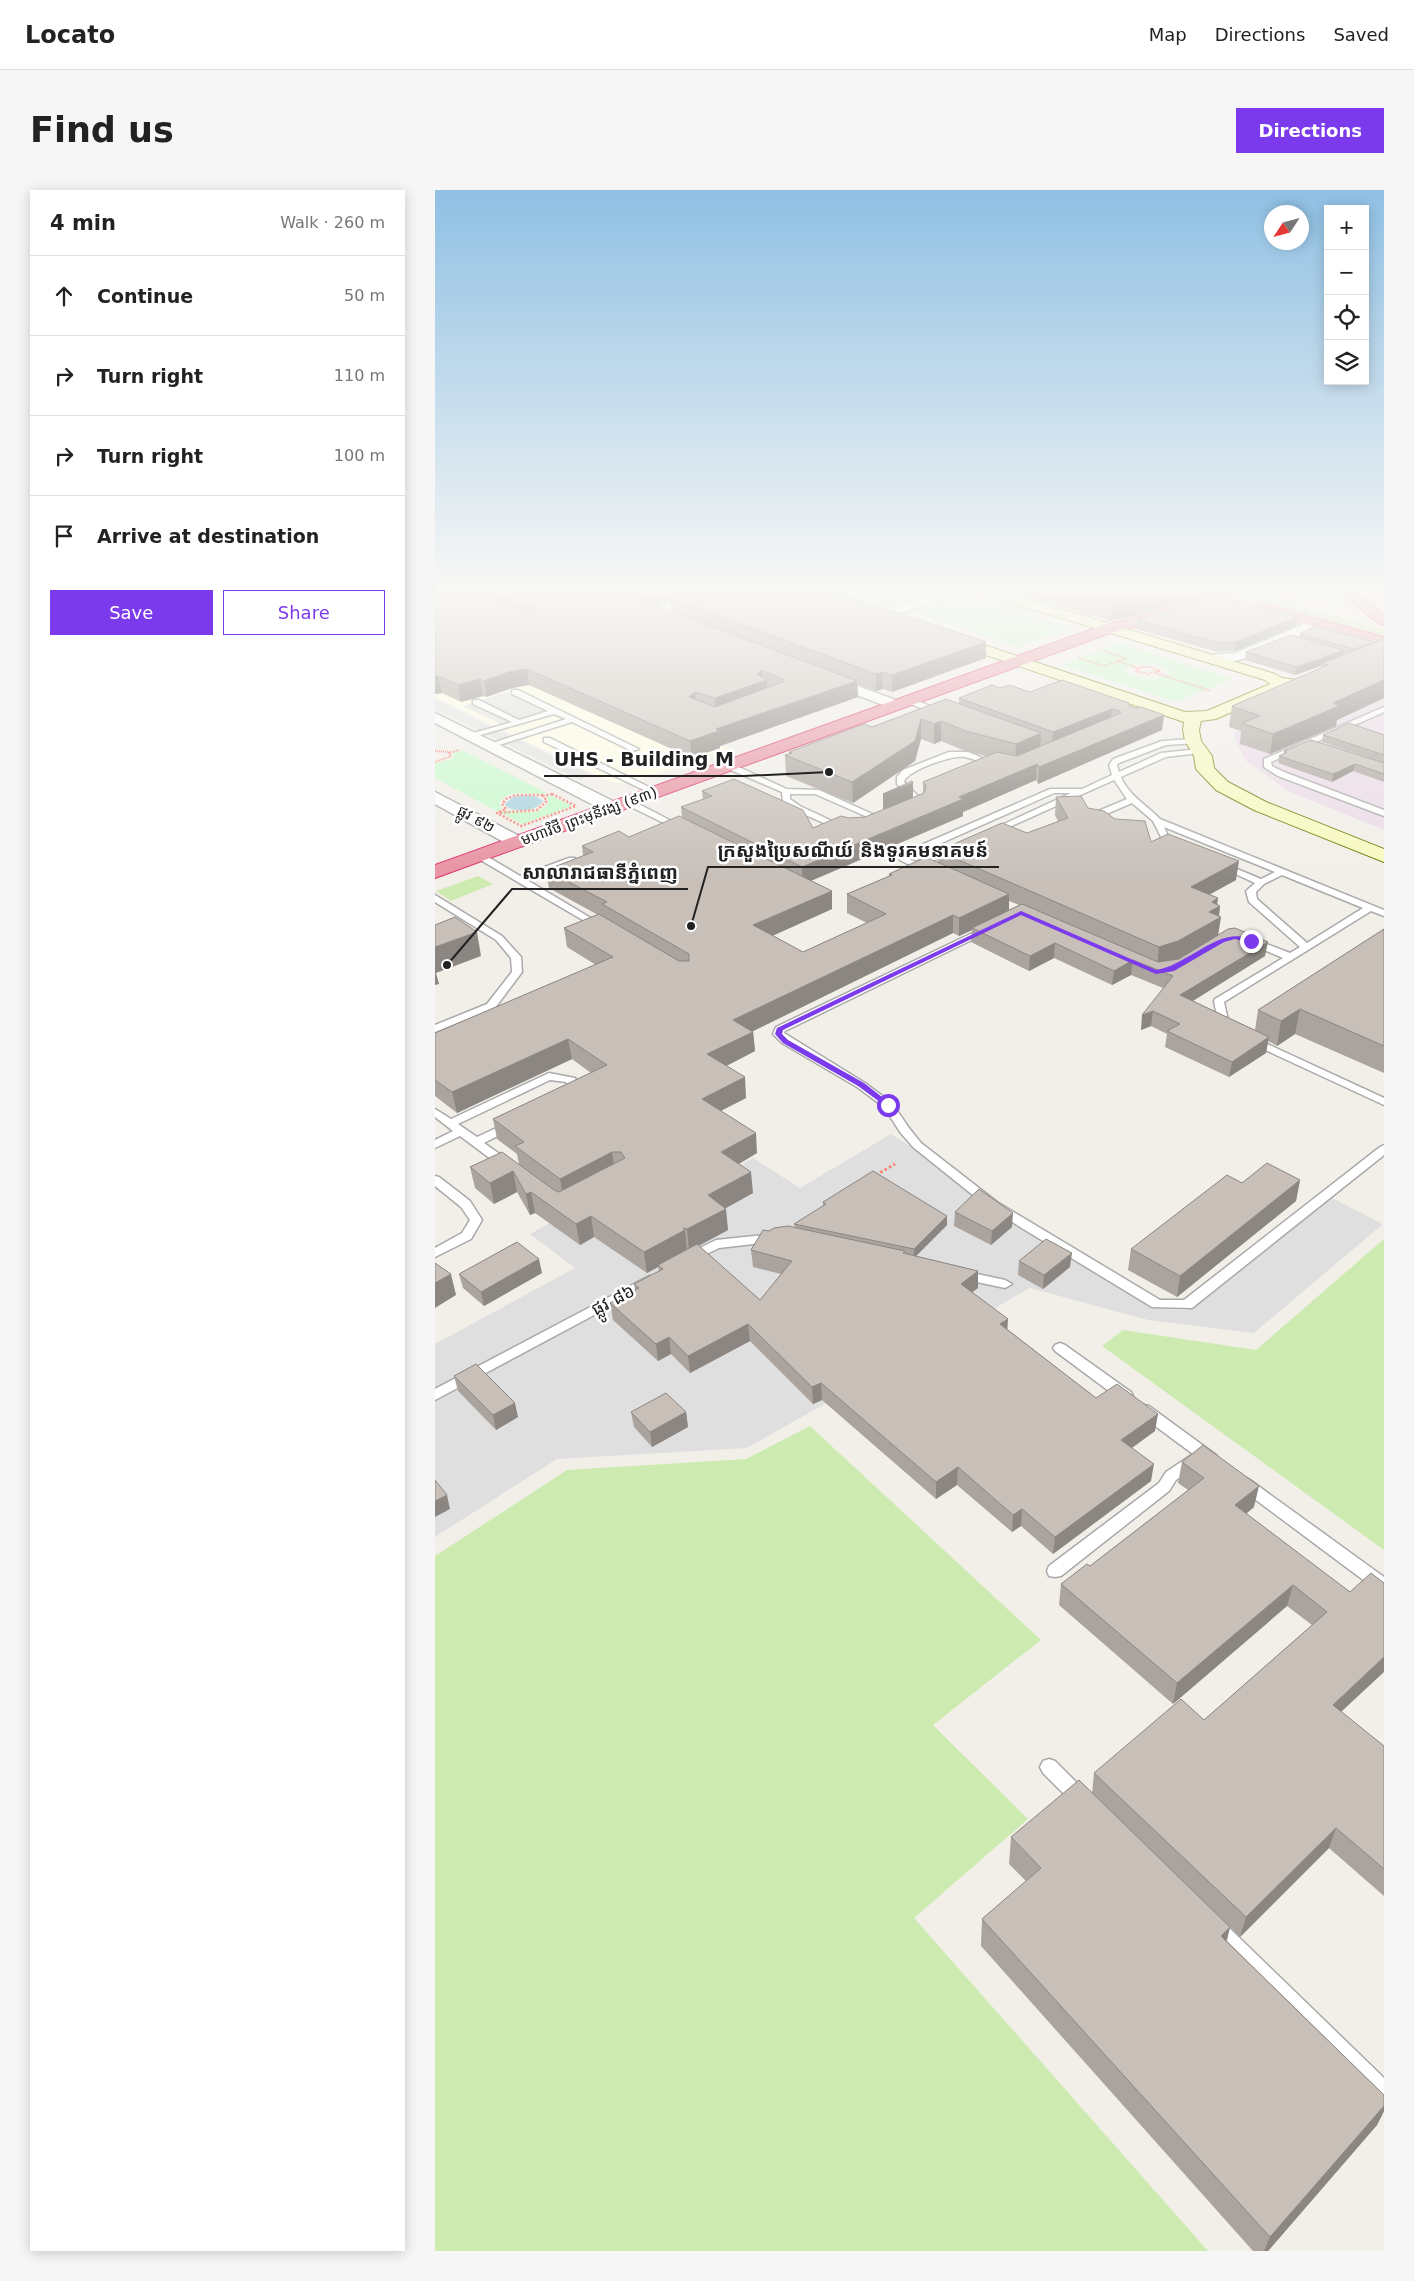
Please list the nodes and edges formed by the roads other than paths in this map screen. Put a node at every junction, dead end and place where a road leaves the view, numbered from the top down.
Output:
1 (859, 688) edge
2 (944, 688) edge
3 (1087, 688) edge
4 (1274, 688) edge
5 (515, 692) edge
6 (477, 702) dead end
7 (903, 703) junction
8 (1384, 708) edge
9 (555, 711) junction
10 (435, 717) edge
11 (953, 717) edge
12 (1193, 718) junction
13 (573, 719) junction
14 (518, 722) junction
15 (547, 740) dead end
16 (1310, 742) junction
17 (466, 744) junction
18 (490, 745) junction
19 (1319, 745) edge
20 (635, 749) dead end
21 (1198, 749) junction
22 (729, 766) junction
23 (1003, 768) edge
24 (1115, 777) junction
25 (785, 791) junction
26 (1082, 791) junction
27 (655, 792) junction
28 (435, 797) edge
29 (1132, 800) junction
30 (620, 805) junction
31 (905, 812) edge
32 (1384, 813) edge
33 (1158, 821) junction
34 (1110, 826) edge
35 (869, 827) edge
36 (851, 831) edge
37 (986, 834) edge
38 (694, 835) edge
39 (1384, 840) edge
40 (517, 842) junction
41 (960, 846) edge
42 (1181, 849) edge
43 (480, 856) junction
44 (1384, 856) edge
45 (582, 857) edge
46 (1217, 864) edge
47 (916, 865) junction
48 (435, 872) edge
49 (1282, 872) junction
50 (934, 873) edge
51 (520, 879) junction
52 (1261, 882) junction
53 (435, 898) edge
54 (1370, 908) junction
55 (1384, 913) edge
56 (464, 915) junction
57 (449, 920) edge
58 (994, 925) edge
59 (611, 932) edge
60 (1243, 939) edge
61 (1305, 947) junction
62 (1290, 957) junction
63 (435, 1029) edge
64 (559, 1101) edge
65 (1384, 1102) edge
66 (435, 1112) edge
67 (517, 1121) edge
68 (451, 1124) junction
69 (462, 1131) junction
70 (476, 1142) junction
71 (435, 1144) edge
72 (1384, 1149) edge
73 (515, 1172) edge
74 (435, 1180) edge
75 (789, 1237) edge
76 (435, 1253) edge
77 (949, 1271) edge
78 (1005, 1284) dead end
79 (1060, 1348) dead end
80 (435, 1395) edge
81 (1203, 1453) junction
82 (1055, 1571) dead end
83 (1384, 1586) edge
84 (1049, 1767) dead end
85 (1092, 1809) edge
86 (1206, 1920) edge
87 (1384, 2092) edge

1 - 7 street
2 - 7 highway, មហាវិថី ព្រះមុនីវង្ស (៩៣)
3 - 12 street
4 - 12 street
5 - 9 lane
6 - 14 lane
7 - 11 lane
7 - 22 highway, មហាវិថី ព្រះមុនីវង្ស (៩៣)
8 - 16 lane
9 - 13 lane
9 - 14 lane
10 - 17 street
12 - 21 street
13 - 18 lane
13 - 20 lane
14 - 17 lane
15 - 27 lane
16 - 19 lane
16 - 32 lane
17 - 18 street
18 - 30 street
21 - 24 lane
21 - 24 lane
21 - 39 street
21 - 44 street
22 - 25 lane
22 - 27 highway, មហាវិថី ព្រះមុនីវង្ស (៩៣)
23 - 31 lane
24 - 26 lane
24 - 29 lane
25 - 35 lane
25 - 36 lane
26 - 37 lane
26 - 47 lane
27 - 30 highway, មហាវិថី ព្រះមុនីវង្ស (៩៣)
28 - 40 street, ផ្លូវ ៩២
29 - 33 lane
29 - 34 lane
30 - 38 lane
30 - 40 highway, មហាវិថី ព្រះមុនីវង្ស (៩៣)
33 - 42 lane
33 - 49 lane
40 - 43 highway, មហាវិថី ព្រះមុនីវង្ស (៩៣)
41 - 47 lane
43 - 48 highway, មហាវិថី ព្រះមុនីវង្ស (៩៣)
43 - 51 lane
45 - 51 lane
46 - 52 lane
47 - 50 lane
49 - 52 lane
49 - 54 lane
51 - 59 lane
52 - 61 lane
53 - 56 lane
54 - 55 lane
54 - 61 lane
56 - 57 lane
56 - 63 lane
58 - 72 lane
60 - 62 lane
61 - 62 lane
62 - 65 lane
64 - 68 lane
66 - 68 lane
67 - 70 lane
68 - 69 lane
69 - 70 lane
69 - 71 lane
70 - 73 lane
74 - 76 lane
75 - 80 lane, ផ្លូវ ៨៦
77 - 78 lane
79 - 81 lane
81 - 82 lane
81 - 83 lane
84 - 85 lane
86 - 87 lane

